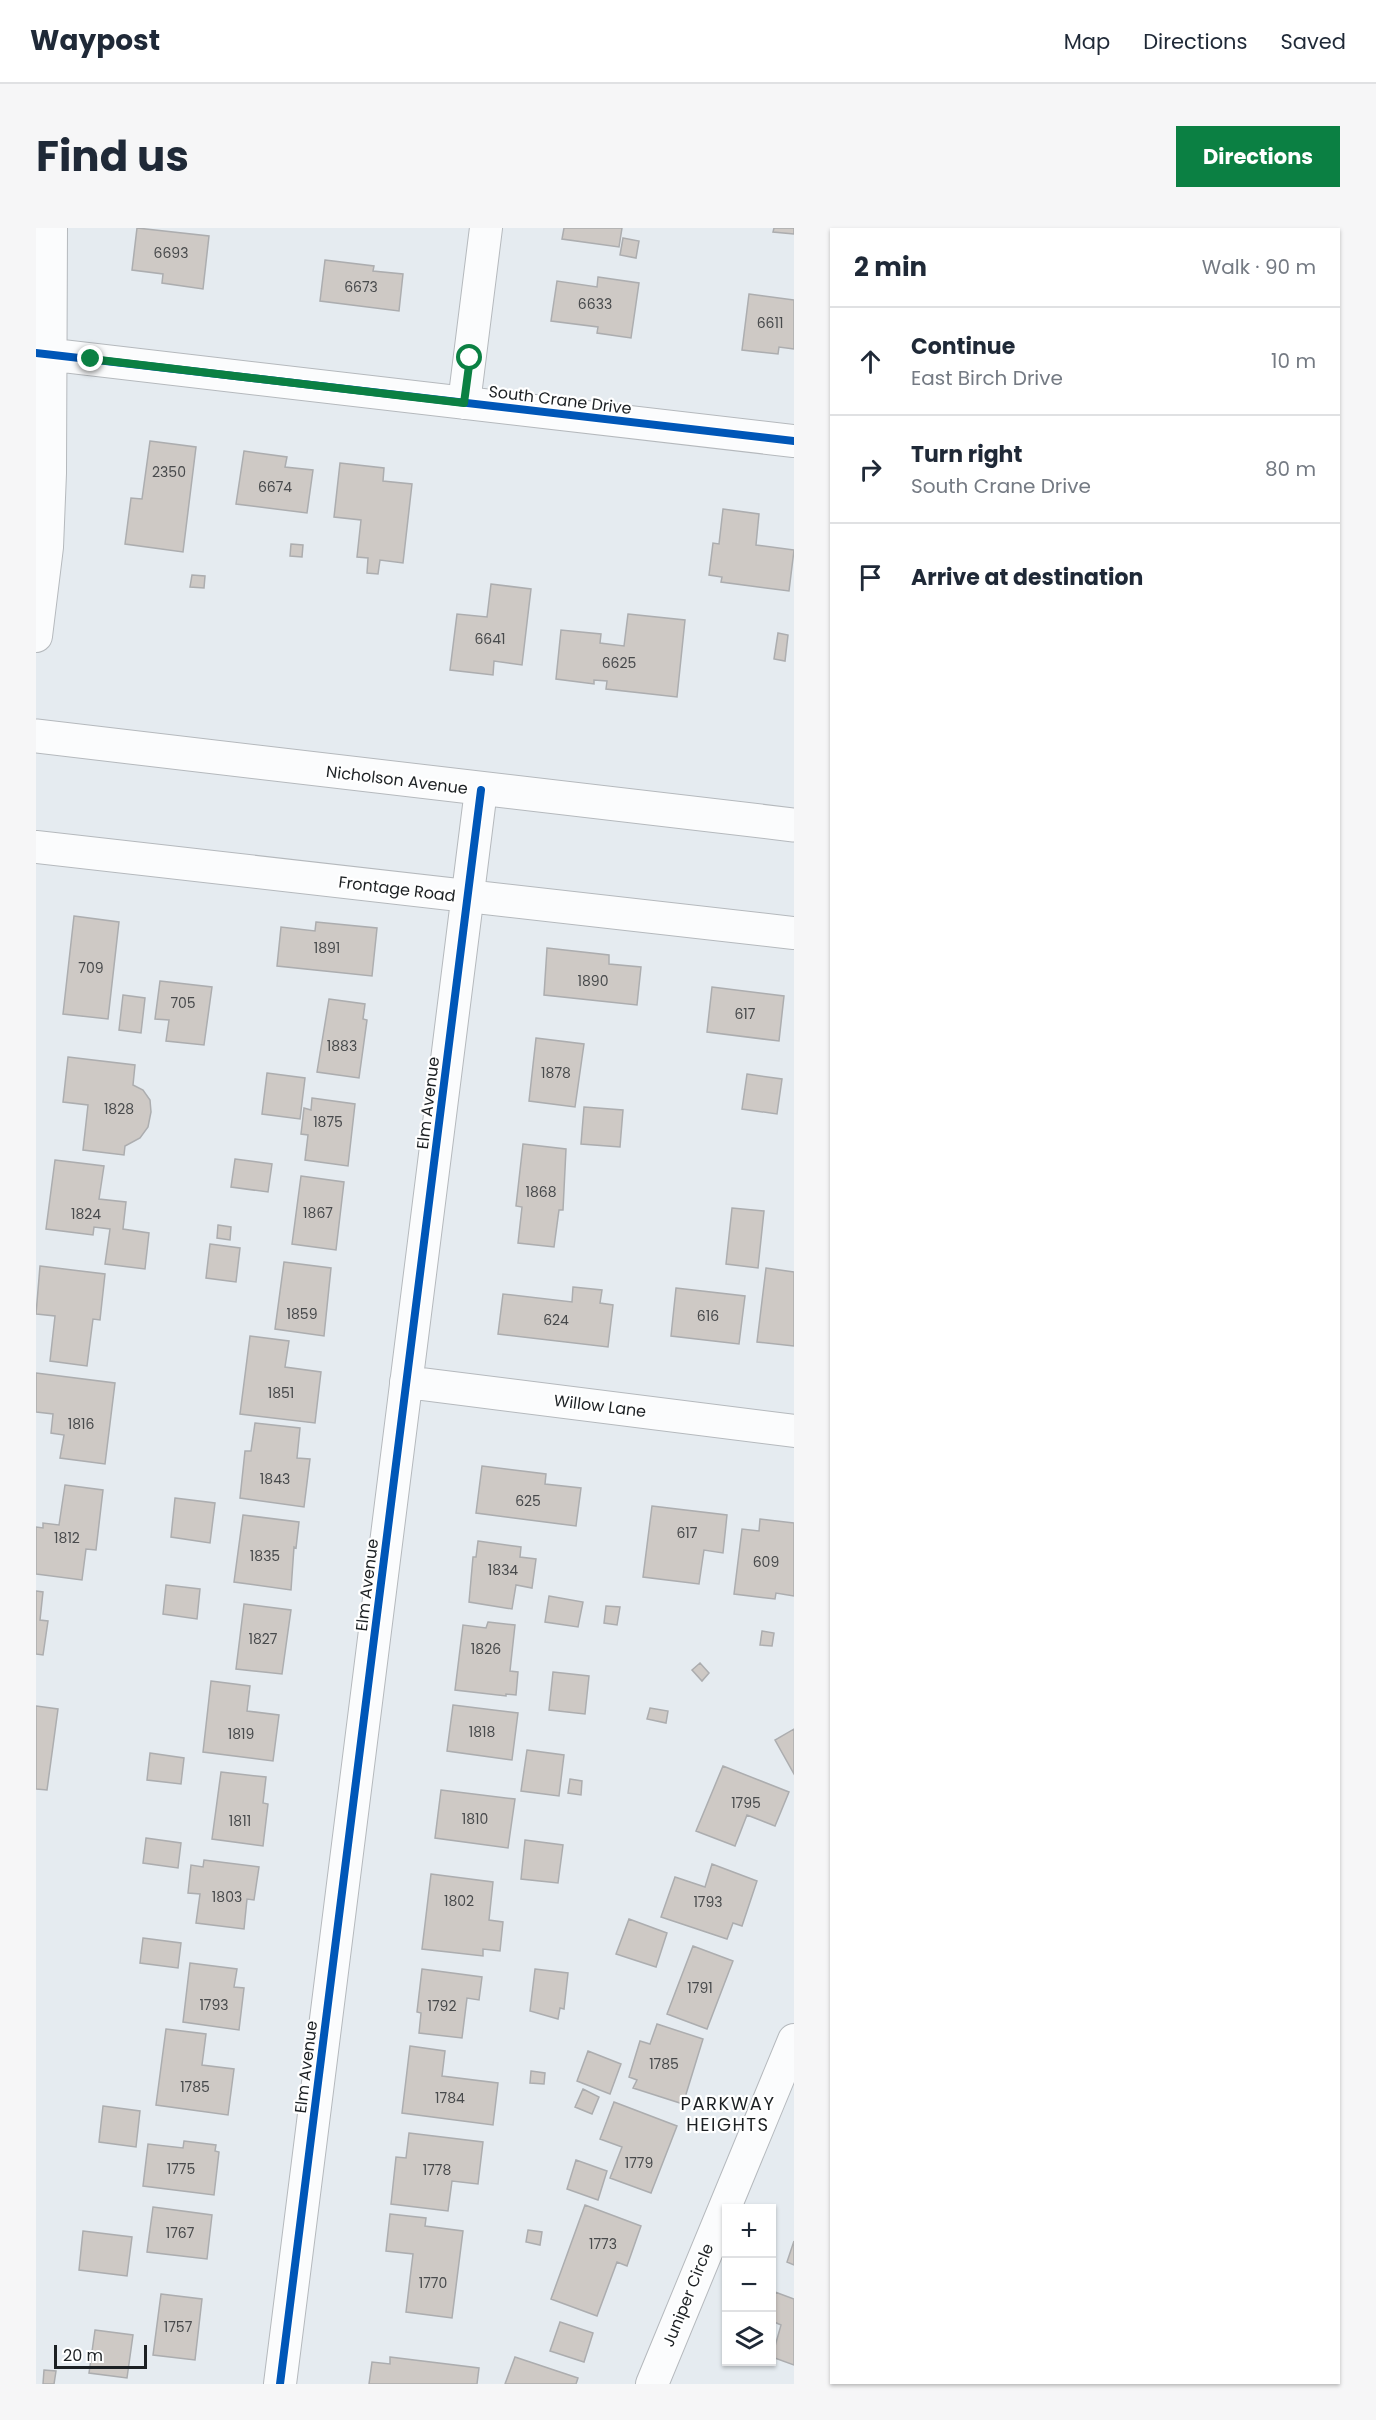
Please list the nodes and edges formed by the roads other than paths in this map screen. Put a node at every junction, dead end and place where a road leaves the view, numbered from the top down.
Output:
1 (51, 228) edge
2 (486, 228) edge
3 (43, 354) edge
4 (464, 403) junction
5 (794, 441) edge
6 (36, 636) edge
7 (36, 736) edge
8 (481, 790) junction
9 (794, 825) edge
10 (36, 847) edge
11 (467, 897) junction
12 (794, 933) edge
13 (406, 1382) junction
14 (794, 1431) edge
15 (794, 2040) edge
16 (280, 2384) edge
17 (652, 2384) edge

1 - 3 street
2 - 4 street
3 - 4 street, South Crane Drive
3 - 6 street
4 - 5 street, South Crane Drive
7 - 8 main road, Nicholson Avenue
8 - 9 main road, Nicholson Avenue
8 - 11 street, Elm Avenue
10 - 11 street, Frontage Road
11 - 12 street, Frontage Road
11 - 13 street, Elm Avenue
13 - 14 street, Willow Lane
13 - 16 street, Elm Avenue
15 - 17 street, Juniper Circle

